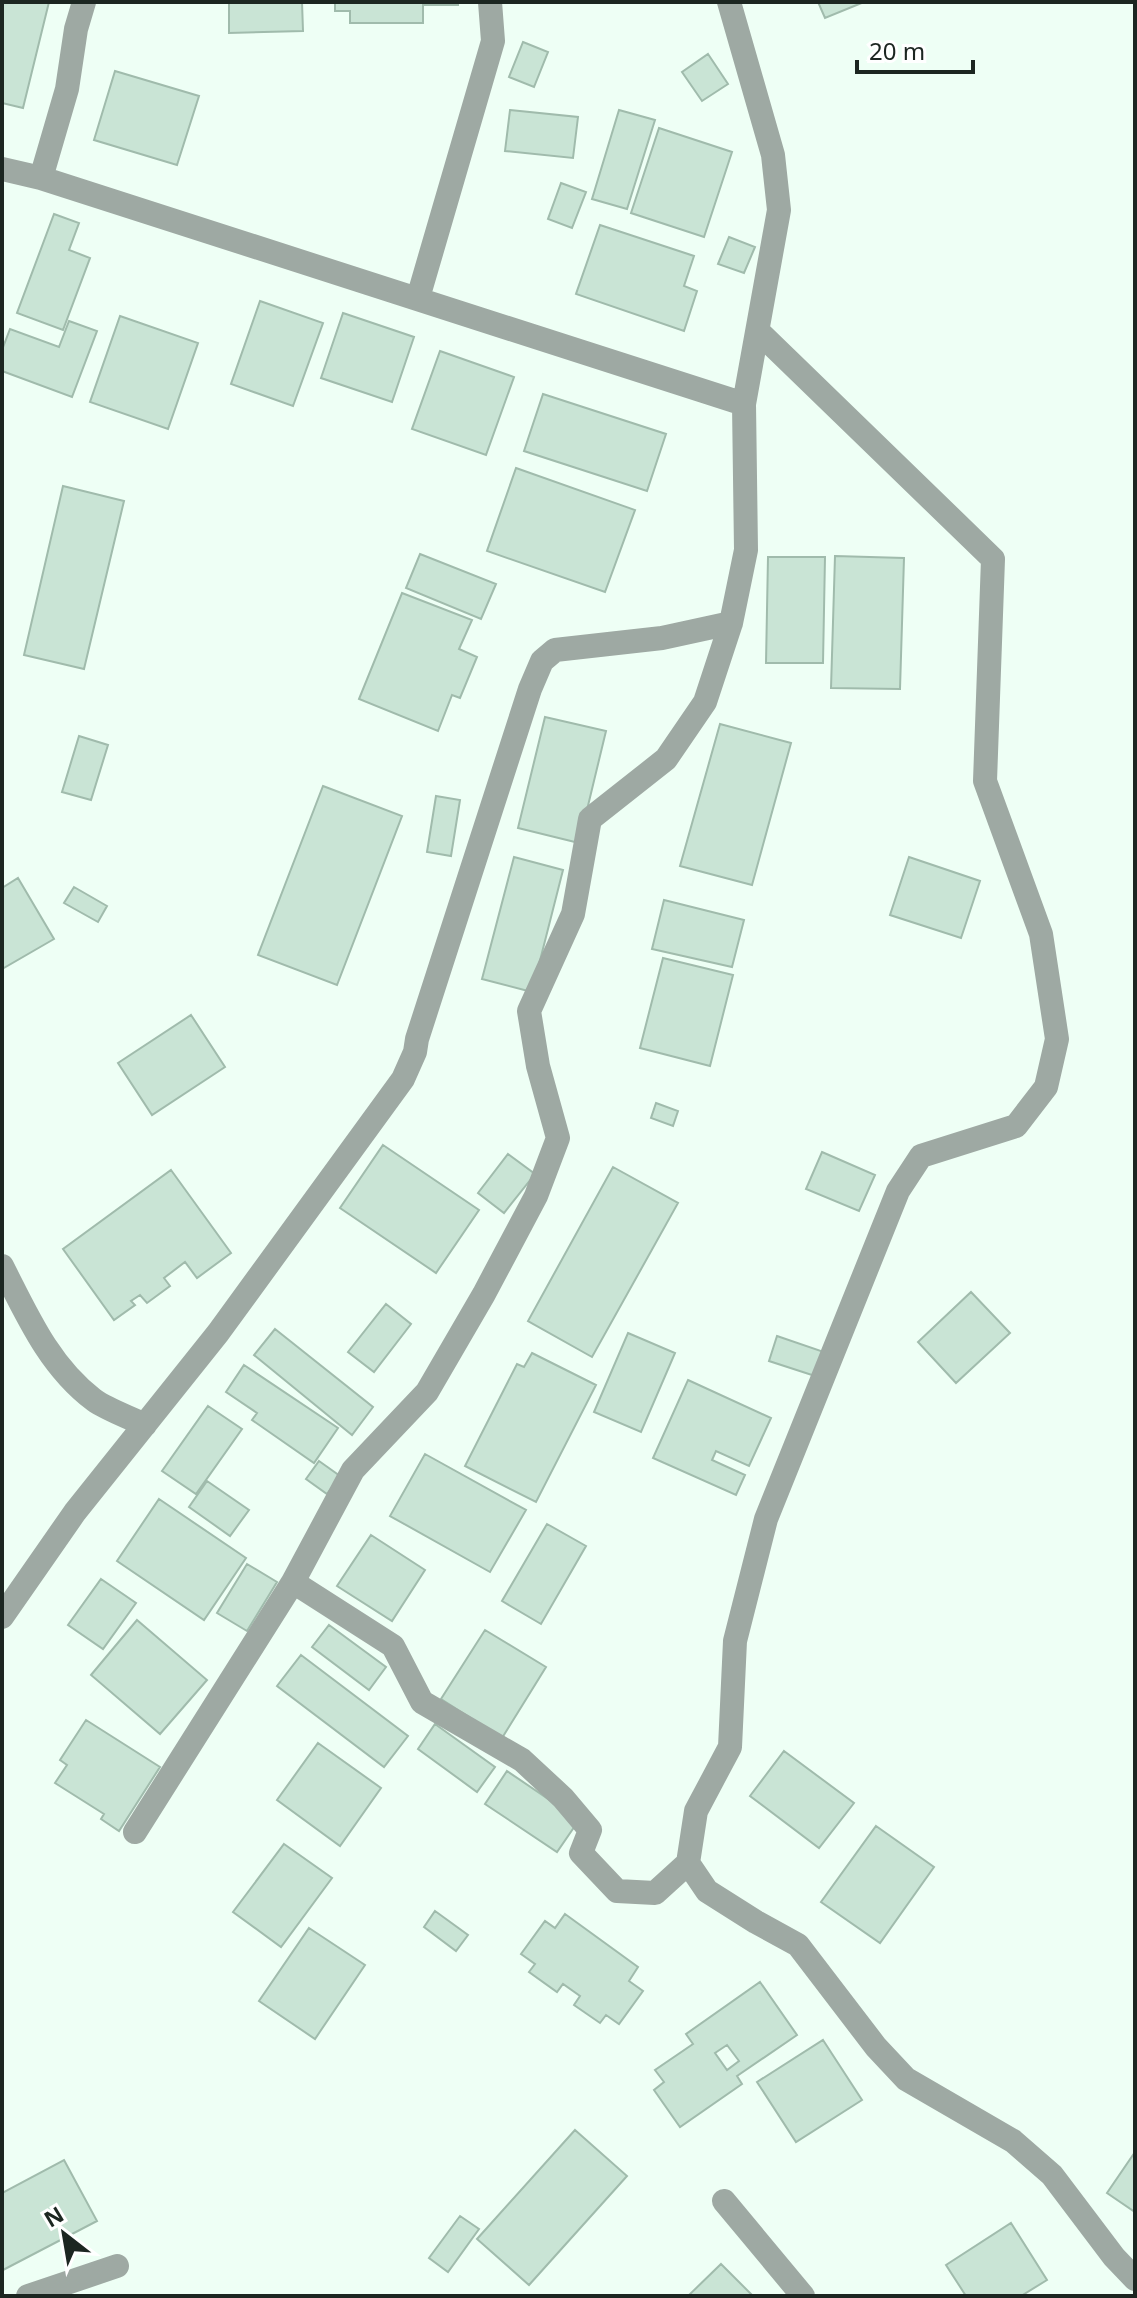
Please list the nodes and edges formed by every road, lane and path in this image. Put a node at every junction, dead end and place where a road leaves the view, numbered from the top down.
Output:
1 (84, 2) edge
2 (490, 2) edge
3 (729, 2) edge
4 (2, 169) edge
5 (41, 178) junction
6 (418, 298) junction
7 (759, 332) junction
8 (744, 404) junction
9 (731, 623) junction
10 (2, 1266) edge
11 (145, 1425) junction
12 (293, 1582) junction
13 (2, 1617) edge
14 (135, 1832) dead end
15 (688, 1863) junction
16 (724, 2201) dead end
17 (117, 2266) dead end
18 (1135, 2279) edge
19 (28, 2296) edge
20 (803, 2296) edge

1 - 5 street
2 - 6 street
3 - 7 street
4 - 5 street
5 - 6 street
6 - 8 street
7 - 8 street
7 - 15 street
8 - 9 street
9 - 11 street
9 - 12 street
10 - 11 street
11 - 13 street
12 - 14 street
12 - 15 street
15 - 18 street
16 - 20 street
17 - 19 street

